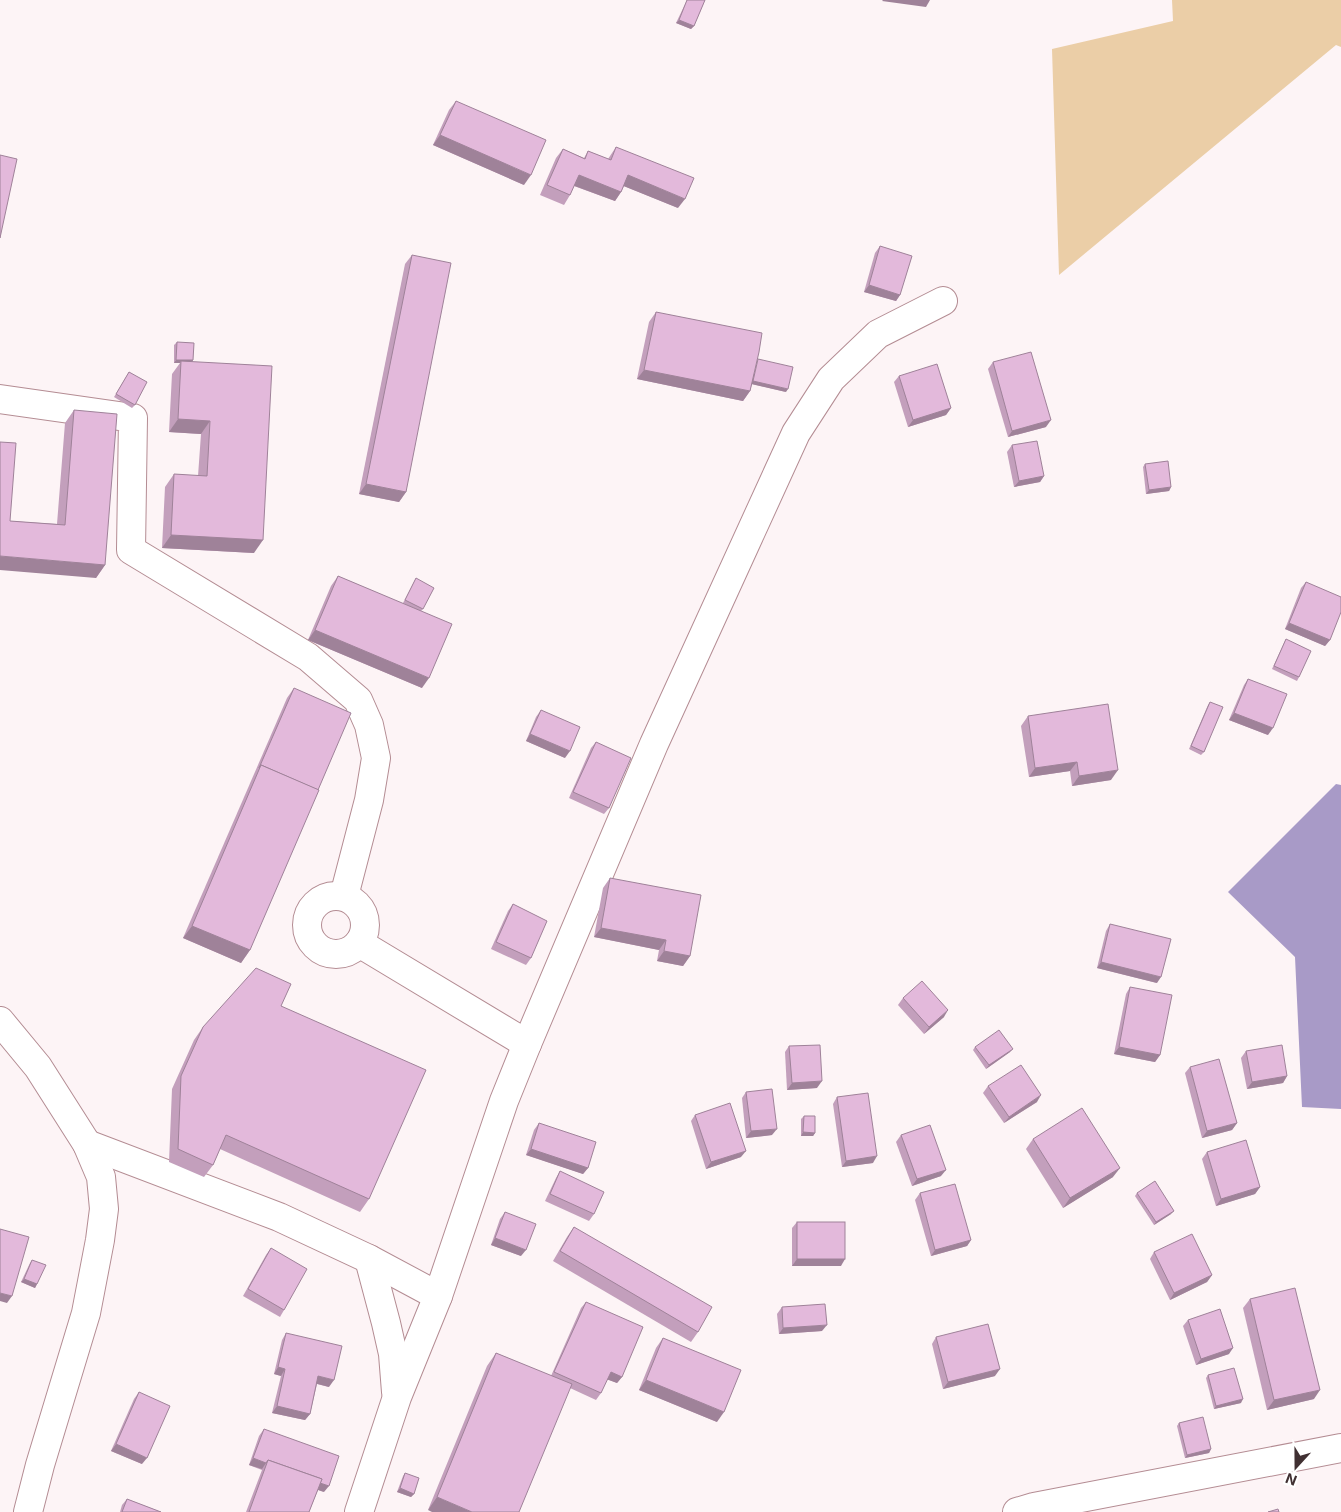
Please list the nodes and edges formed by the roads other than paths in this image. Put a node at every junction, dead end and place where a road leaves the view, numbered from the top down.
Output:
1 (943, 302) dead end
2 (0, 399) edge
3 (344, 896) junction
4 (359, 943) junction
5 (0, 1021) edge
6 (527, 1044) junction
7 (87, 1144) junction
8 (369, 1259) junction
9 (438, 1296) junction
10 (397, 1397) junction
11 (1341, 1448) edge
12 (28, 1512) edge
13 (359, 1512) edge
14 (1018, 1512) edge

1 - 6 street
2 - 3 street
3 - 4 street
3 - 4 street
4 - 6 street
5 - 7 street
6 - 9 street
7 - 8 street
7 - 12 street
8 - 9 street
8 - 10 street
9 - 10 street
10 - 13 street
11 - 14 street

